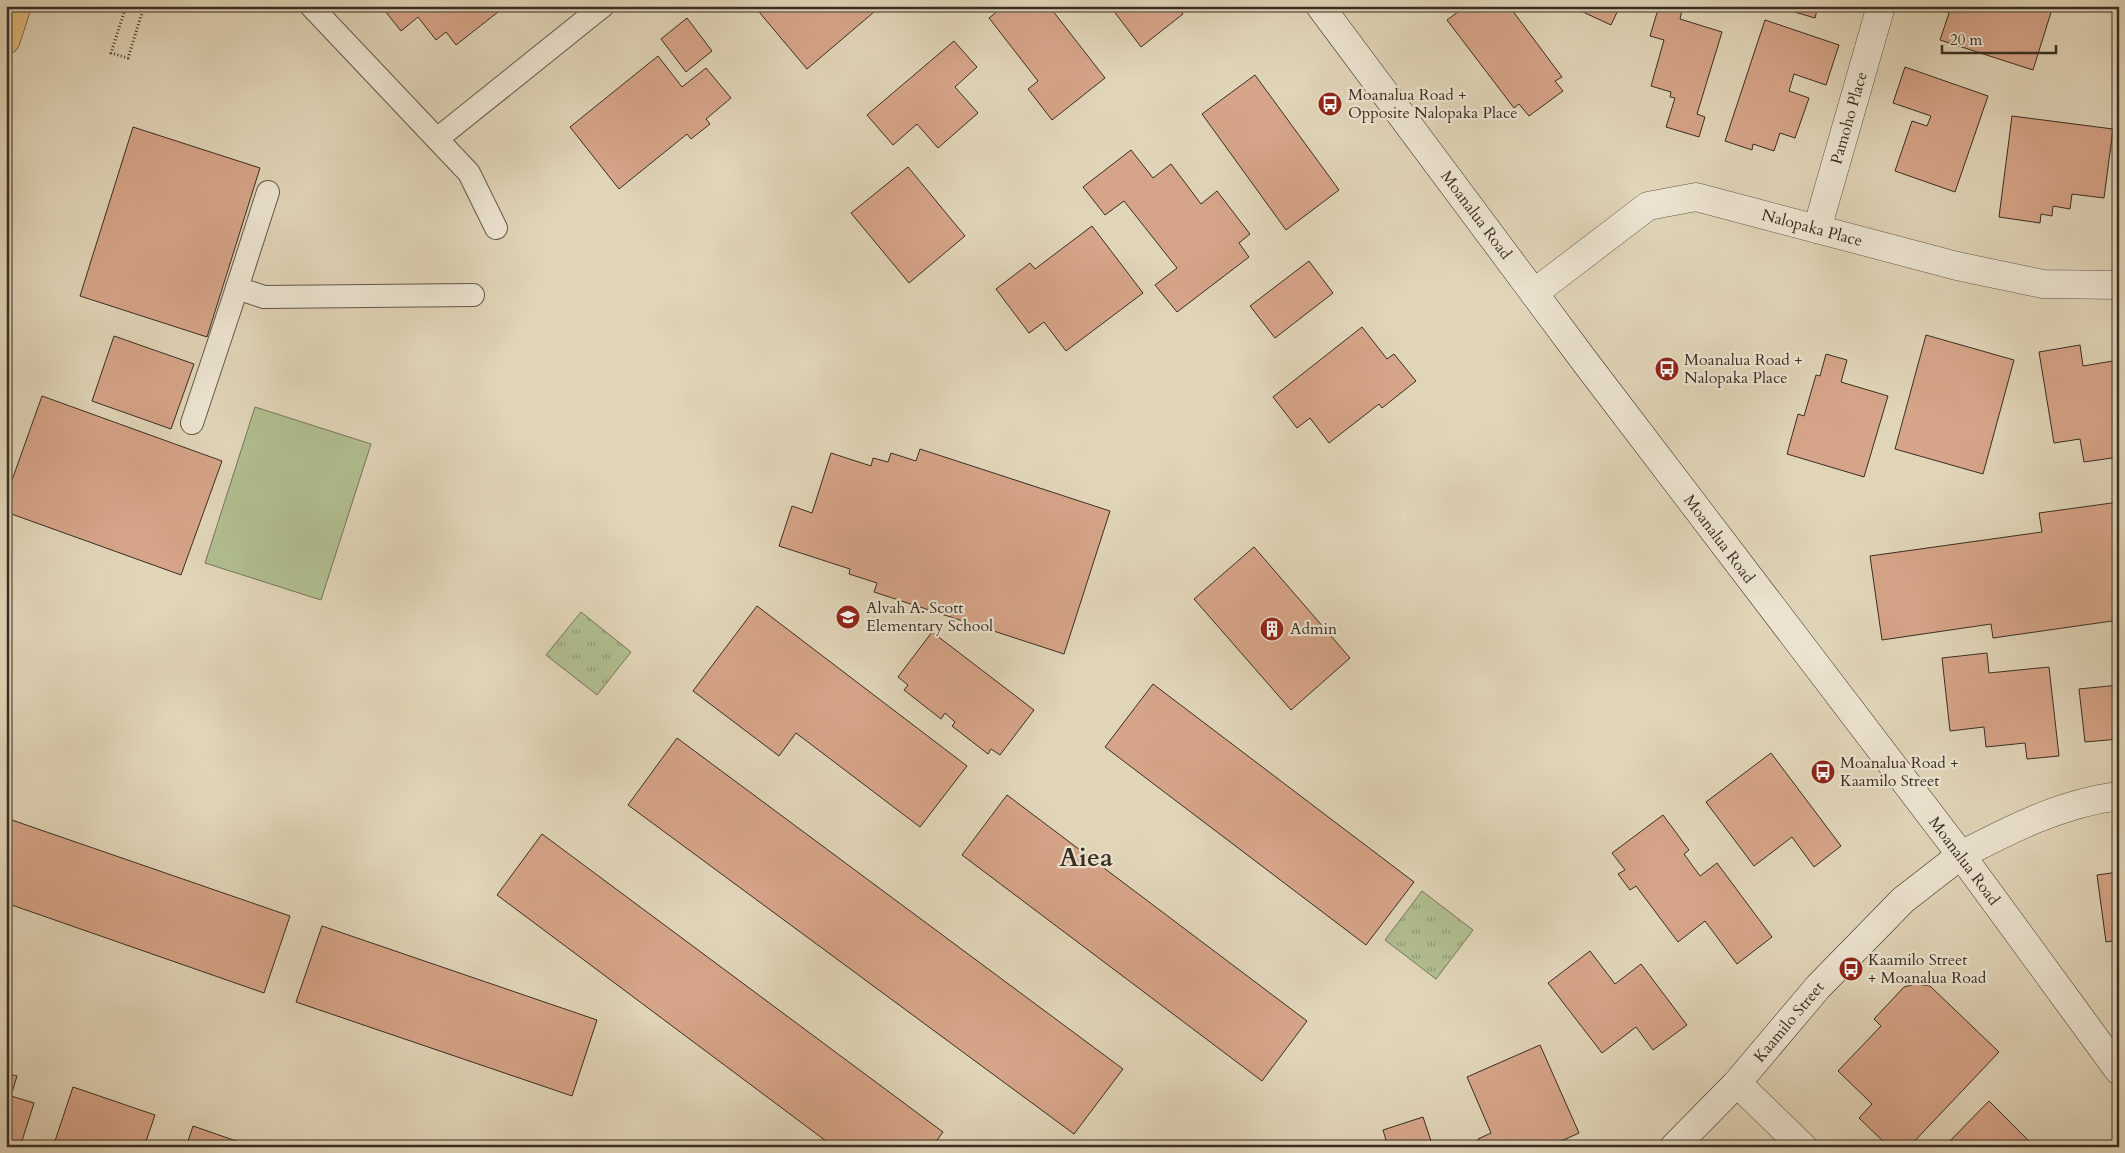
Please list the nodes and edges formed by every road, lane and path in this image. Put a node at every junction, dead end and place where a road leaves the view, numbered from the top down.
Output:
1 (17, 6) edge
2 (126, 6) edge
3 (144, 6) edge
4 (311, 6) edge
5 (603, 6) edge
6 (1320, 6) edge
7 (1881, 6) edge
8 (6, 40) edge
9 (437, 139) junction
10 (268, 192) dead end
11 (496, 228) dead end
12 (1817, 229) junction
13 (2119, 285) edge
14 (237, 288) junction
15 (1534, 293) junction
16 (474, 295) dead end
17 (192, 423) dead end
18 (2119, 796) edge
19 (1961, 855) junction
20 (2119, 1071) edge
21 (1737, 1083) junction
22 (1674, 1147) edge
23 (1803, 1147) edge

1 - 8 highway
2 - 3 path
4 - 9 lane
5 - 9 lane
6 - 15 street, Moanalua Road
7 - 12 street, Pamoho Place
9 - 11 lane
10 - 14 lane
12 - 13 street, Nalopaka Place
12 - 15 street, Nalopaka Place
14 - 16 lane
14 - 17 lane
15 - 19 street, Moanalua Road
18 - 19 street, Kaamilo Street
19 - 20 street, Moanalua Road
19 - 21 street, Kaamilo Street
21 - 22 street, Kaamilo Street
21 - 23 street

